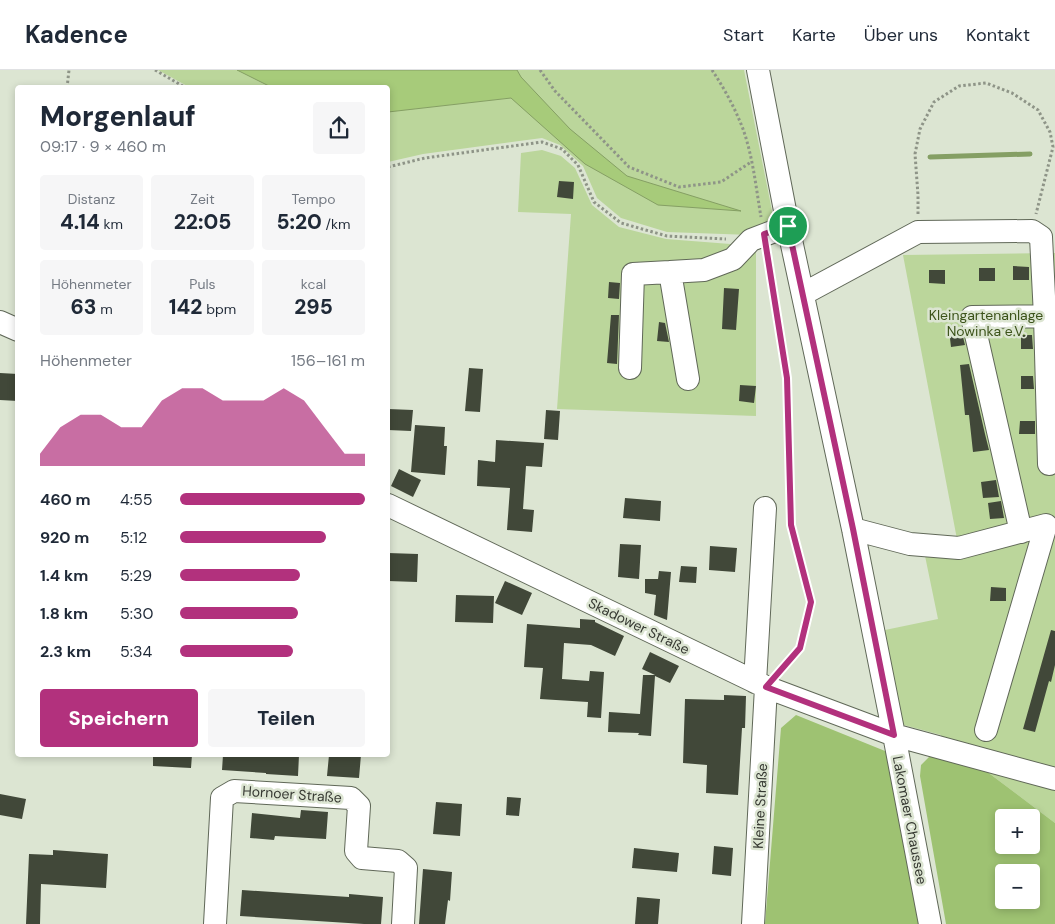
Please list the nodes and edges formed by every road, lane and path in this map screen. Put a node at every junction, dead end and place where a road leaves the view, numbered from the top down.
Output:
1 (69, 70) edge
2 (155, 70) edge
3 (540, 70) edge
4 (712, 70) edge
5 (758, 70) edge
6 (67, 85) edge
7 (181, 85) edge
8 (1054, 147) edge
9 (751, 162) junction
10 (390, 167) edge
11 (788, 226) junction
12 (918, 232) junction
13 (1032, 232) junction
14 (758, 237) junction
15 (670, 272) junction
16 (803, 294) junction
17 (1050, 316) edge
18 (0, 322) edge
19 (15, 329) edge
20 (630, 368) dead end
21 (688, 379) dead end
22 (1049, 464) dead end
23 (390, 506) edge
24 (764, 508) dead end
25 (1051, 524) edge
26 (853, 529) junction
27 (1021, 532) junction
28 (761, 684) junction
29 (986, 730) dead end
30 (894, 735) junction
31 (1055, 779) edge
32 (215, 924) edge
33 (403, 924) edge
34 (753, 924) edge
35 (930, 924) edge

1 - 6 path
2 - 7 path
3 - 9 path
4 - 9 path
5 - 11 street, Lakomaer Chaussee
8 - 12 path
8 - 13 path
9 - 14 path
10 - 14 path
11 - 14 street
11 - 16 street, Lakomaer Chaussee
12 - 13 street
12 - 16 street
13 - 17 street
14 - 15 street
14 - 28 path
15 - 20 street
15 - 21 street
16 - 26 street, Lakomaer Chaussee
17 - 22 street
17 - 27 street
18 - 19 street
23 - 28 street, Skadower Straße
24 - 28 street, Kleine Straße
25 - 27 street
25 - 29 street
26 - 27 street
26 - 30 street, Lakomaer Chaussee
28 - 30 street, Skadower Straße
28 - 34 street, Kleine Straße
30 - 31 street, Skadower Straße
30 - 35 street, Lakomaer Chaussee
32 - 33 street, Hornoer Straße

